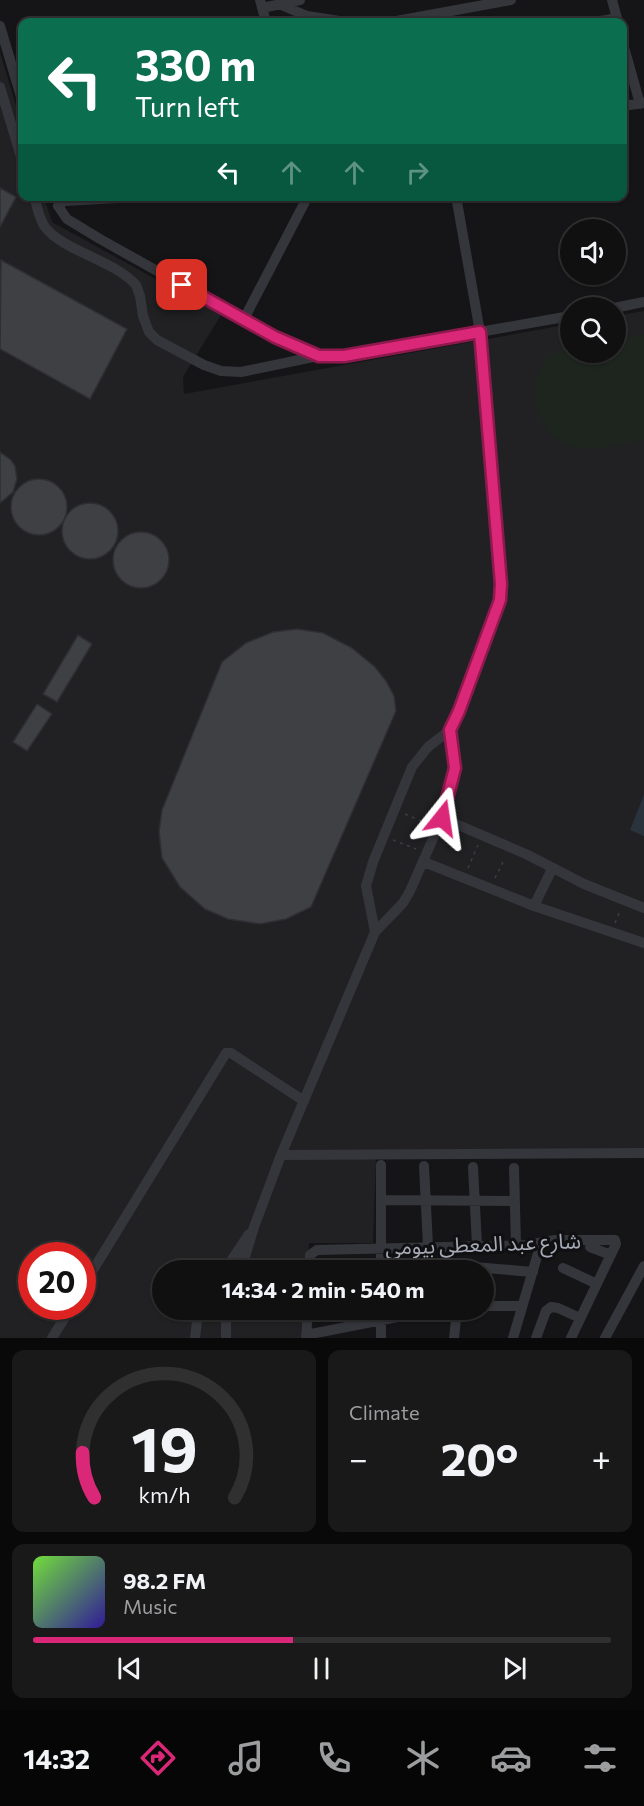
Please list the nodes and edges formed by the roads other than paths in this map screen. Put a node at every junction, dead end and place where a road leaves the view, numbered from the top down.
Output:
1 (300, 0) edge
2 (511, 0) edge
3 (612, 0) edge
4 (267, 3) edge
5 (266, 18) edge
6 (320, 18) edge
7 (413, 18) edge
8 (616, 18) edge
9 (0, 26) edge
10 (627, 56) edge
11 (0, 87) edge
12 (18, 87) edge
13 (642, 103) edge
14 (627, 105) edge
15 (18, 147) edge
16 (36, 201) edge
17 (64, 201) edge
18 (305, 201) edge
19 (457, 201) edge
20 (644, 302) edge
21 (626, 306) edge
22 (244, 318) junction
23 (560, 318) edge
24 (480, 332) junction
25 (319, 356) junction
26 (450, 730) junction
27 (440, 823) junction
28 (426, 858) junction
29 (552, 869) junction
30 (534, 906) junction
31 (644, 908) edge
32 (375, 932) junction
33 (644, 944) edge
34 (304, 1101) junction
35 (644, 1153) edge
36 (281, 1155) junction
37 (381, 1165) dead end
38 (424, 1166) dead end
39 (473, 1167) dead end
40 (514, 1168) dead end
41 (381, 1200) junction
42 (426, 1200) junction
43 (475, 1200) junction
44 (515, 1201) junction
45 (254, 1227) junction
46 (541, 1243) junction
47 (477, 1245) junction
48 (516, 1245) junction
49 (428, 1246) junction
50 (590, 1246) dead end
51 (381, 1247) junction
52 (611, 1255) junction
53 (232, 1260) edge
54 (244, 1260) edge
55 (310, 1260) edge
56 (381, 1260) edge
57 (96, 1265) edge
58 (644, 1266) edge
59 (494, 1268) edge
60 (562, 1268) dead end
61 (533, 1272) junction
62 (597, 1284) junction
63 (494, 1306) edge
64 (522, 1306) junction
65 (580, 1318) junction
66 (63, 1320) edge
67 (196, 1320) edge
68 (226, 1320) edge
69 (307, 1320) edge
70 (363, 1320) edge
71 (381, 1320) edge
72 (457, 1320) edge
73 (306, 1336) edge
74 (52, 1338) edge
75 (195, 1338) edge
76 (226, 1338) edge
77 (381, 1338) edge
78 (454, 1338) edge
79 (513, 1338) edge
80 (536, 1338) edge
81 (571, 1338) edge
82 (605, 1338) edge

1 - 4 street
2 - 7 street
3 - 8 street
4 - 5 street
4 - 6 street
9 - 12 street
10 - 13 street
11 - 15 street
13 - 14 street
16 - 25 street
17 - 22 street
18 - 22 street
19 - 24 street
20 - 21 street
22 - 25 street
23 - 24 street
24 - 25 street
24 - 26 street
26 - 27 street
26 - 32 street
27 - 28 street
27 - 29 street
28 - 30 street
28 - 32 street
29 - 30 street
29 - 31 street
30 - 33 street
32 - 34 street
34 - 36 street
34 - 57 street
35 - 36 street
36 - 45 street
37 - 41 street
38 - 42 street
39 - 43 street
40 - 44 street
41 - 42 street
41 - 51 street
42 - 43 street
42 - 49 street
43 - 44 street
43 - 47 street
44 - 48 street
45 - 53 street
45 - 54 street
46 - 48 street, شارع عبد المعطي بيومي
46 - 52 street, شارع عبد المعطي بيومي
46 - 61 street
47 - 48 street, شارع عبد المعطي بيومي
47 - 49 street, شارع عبد المعطي بيومي
49 - 51 street, شارع عبد المعطي بيومي
50 - 52 street
51 - 55 street, شارع عبد المعطي بيومي
51 - 56 street
52 - 62 street
58 - 82 street
59 - 61 street
60 - 62 street
61 - 64 street
62 - 65 street
63 - 64 street
64 - 79 street
65 - 80 street
65 - 81 street
66 - 74 street
67 - 75 street
68 - 76 street
69 - 73 street
70 - 73 street
71 - 77 street
72 - 78 street

